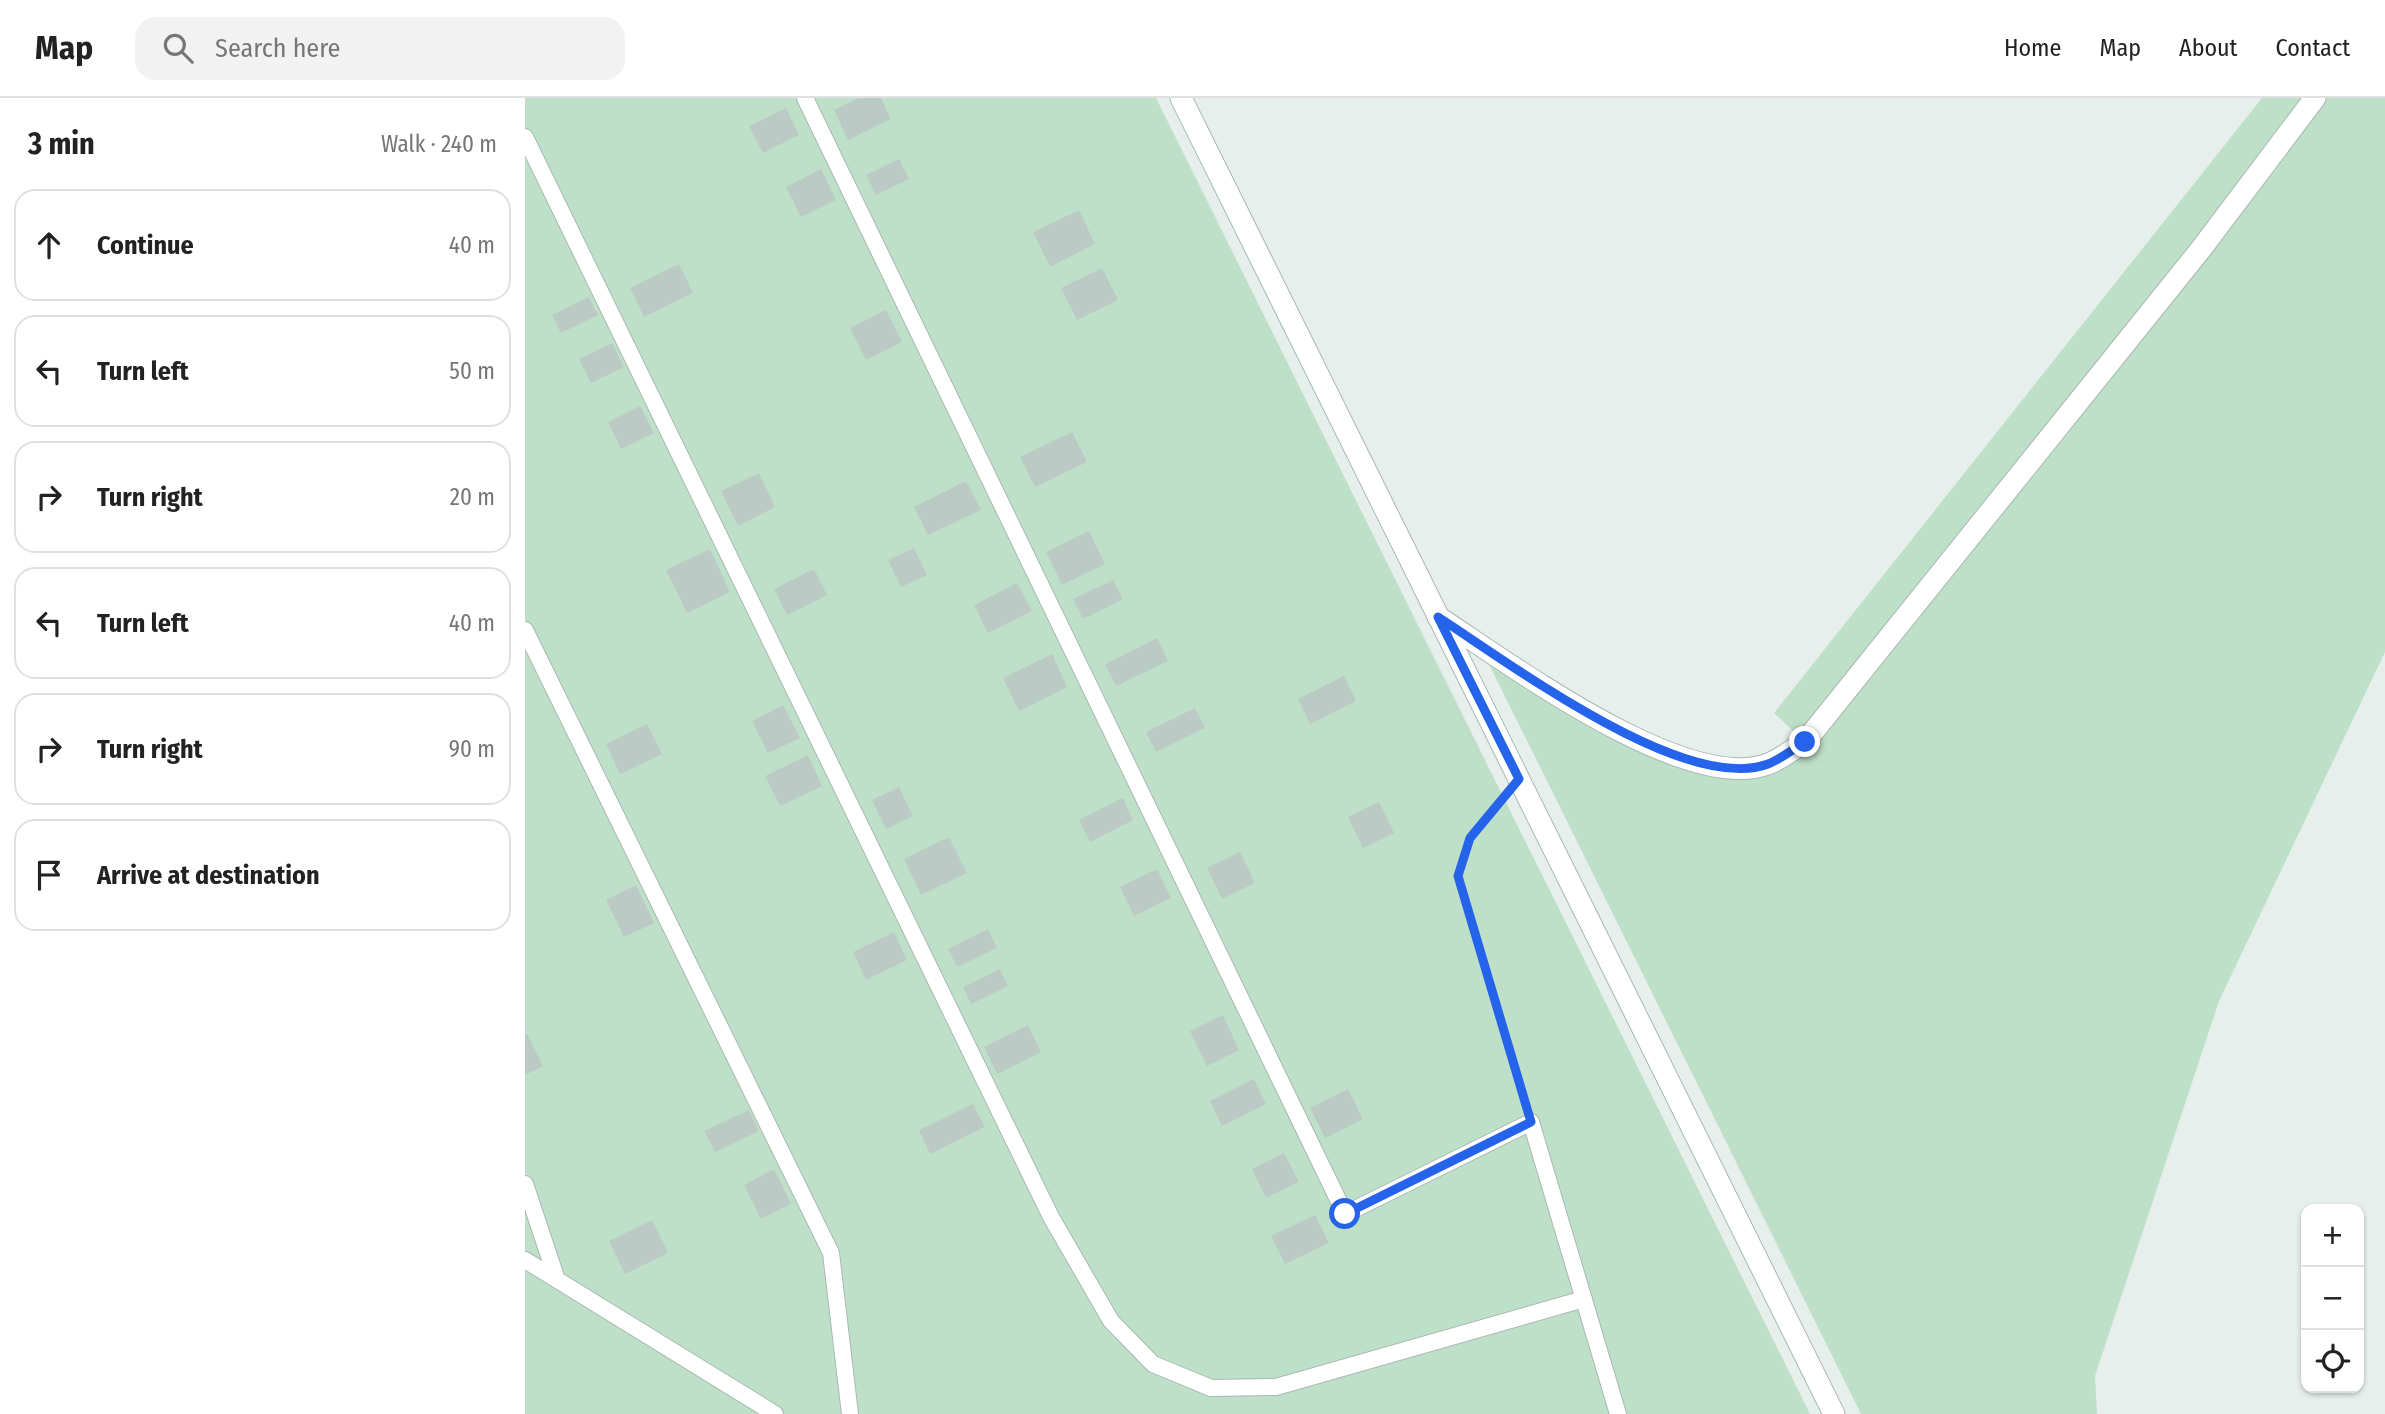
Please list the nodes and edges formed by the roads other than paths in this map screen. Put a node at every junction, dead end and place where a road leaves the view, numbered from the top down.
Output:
1 (805, 98) edge
2 (1181, 98) edge
3 (2315, 98) edge
4 (525, 137) edge
5 (1438, 617) junction
6 (525, 630) edge
7 (525, 1184) edge
8 (525, 1260) edge
9 (557, 1280) junction
10 (1584, 1299) junction
11 (775, 1414) edge
12 (850, 1414) edge
13 (1618, 1414) edge
14 (1834, 1414) edge

1 - 10 lane
2 - 5 street
3 - 5 street
4 - 10 lane
5 - 14 street
6 - 12 lane
7 - 9 lane
8 - 9 lane
9 - 11 lane
10 - 13 lane

